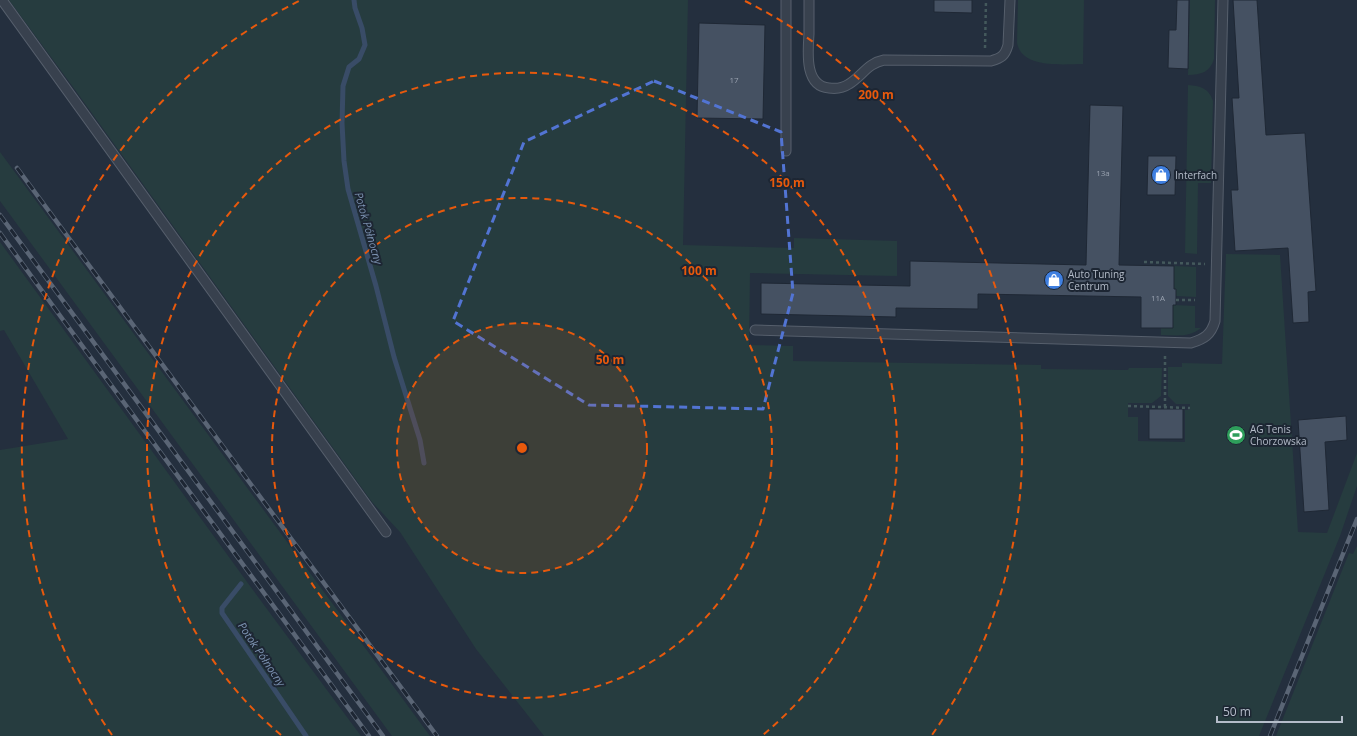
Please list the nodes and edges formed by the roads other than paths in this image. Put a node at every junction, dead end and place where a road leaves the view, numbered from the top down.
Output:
1 (2, 0) edge
2 (786, 0) edge
3 (809, 0) edge
4 (1010, 0) edge
5 (1223, 0) edge
6 (786, 151) dead end
7 (755, 330) dead end
8 (386, 532) dead end

1 - 8 lane
2 - 6 lane
3 - 4 lane
5 - 7 lane

